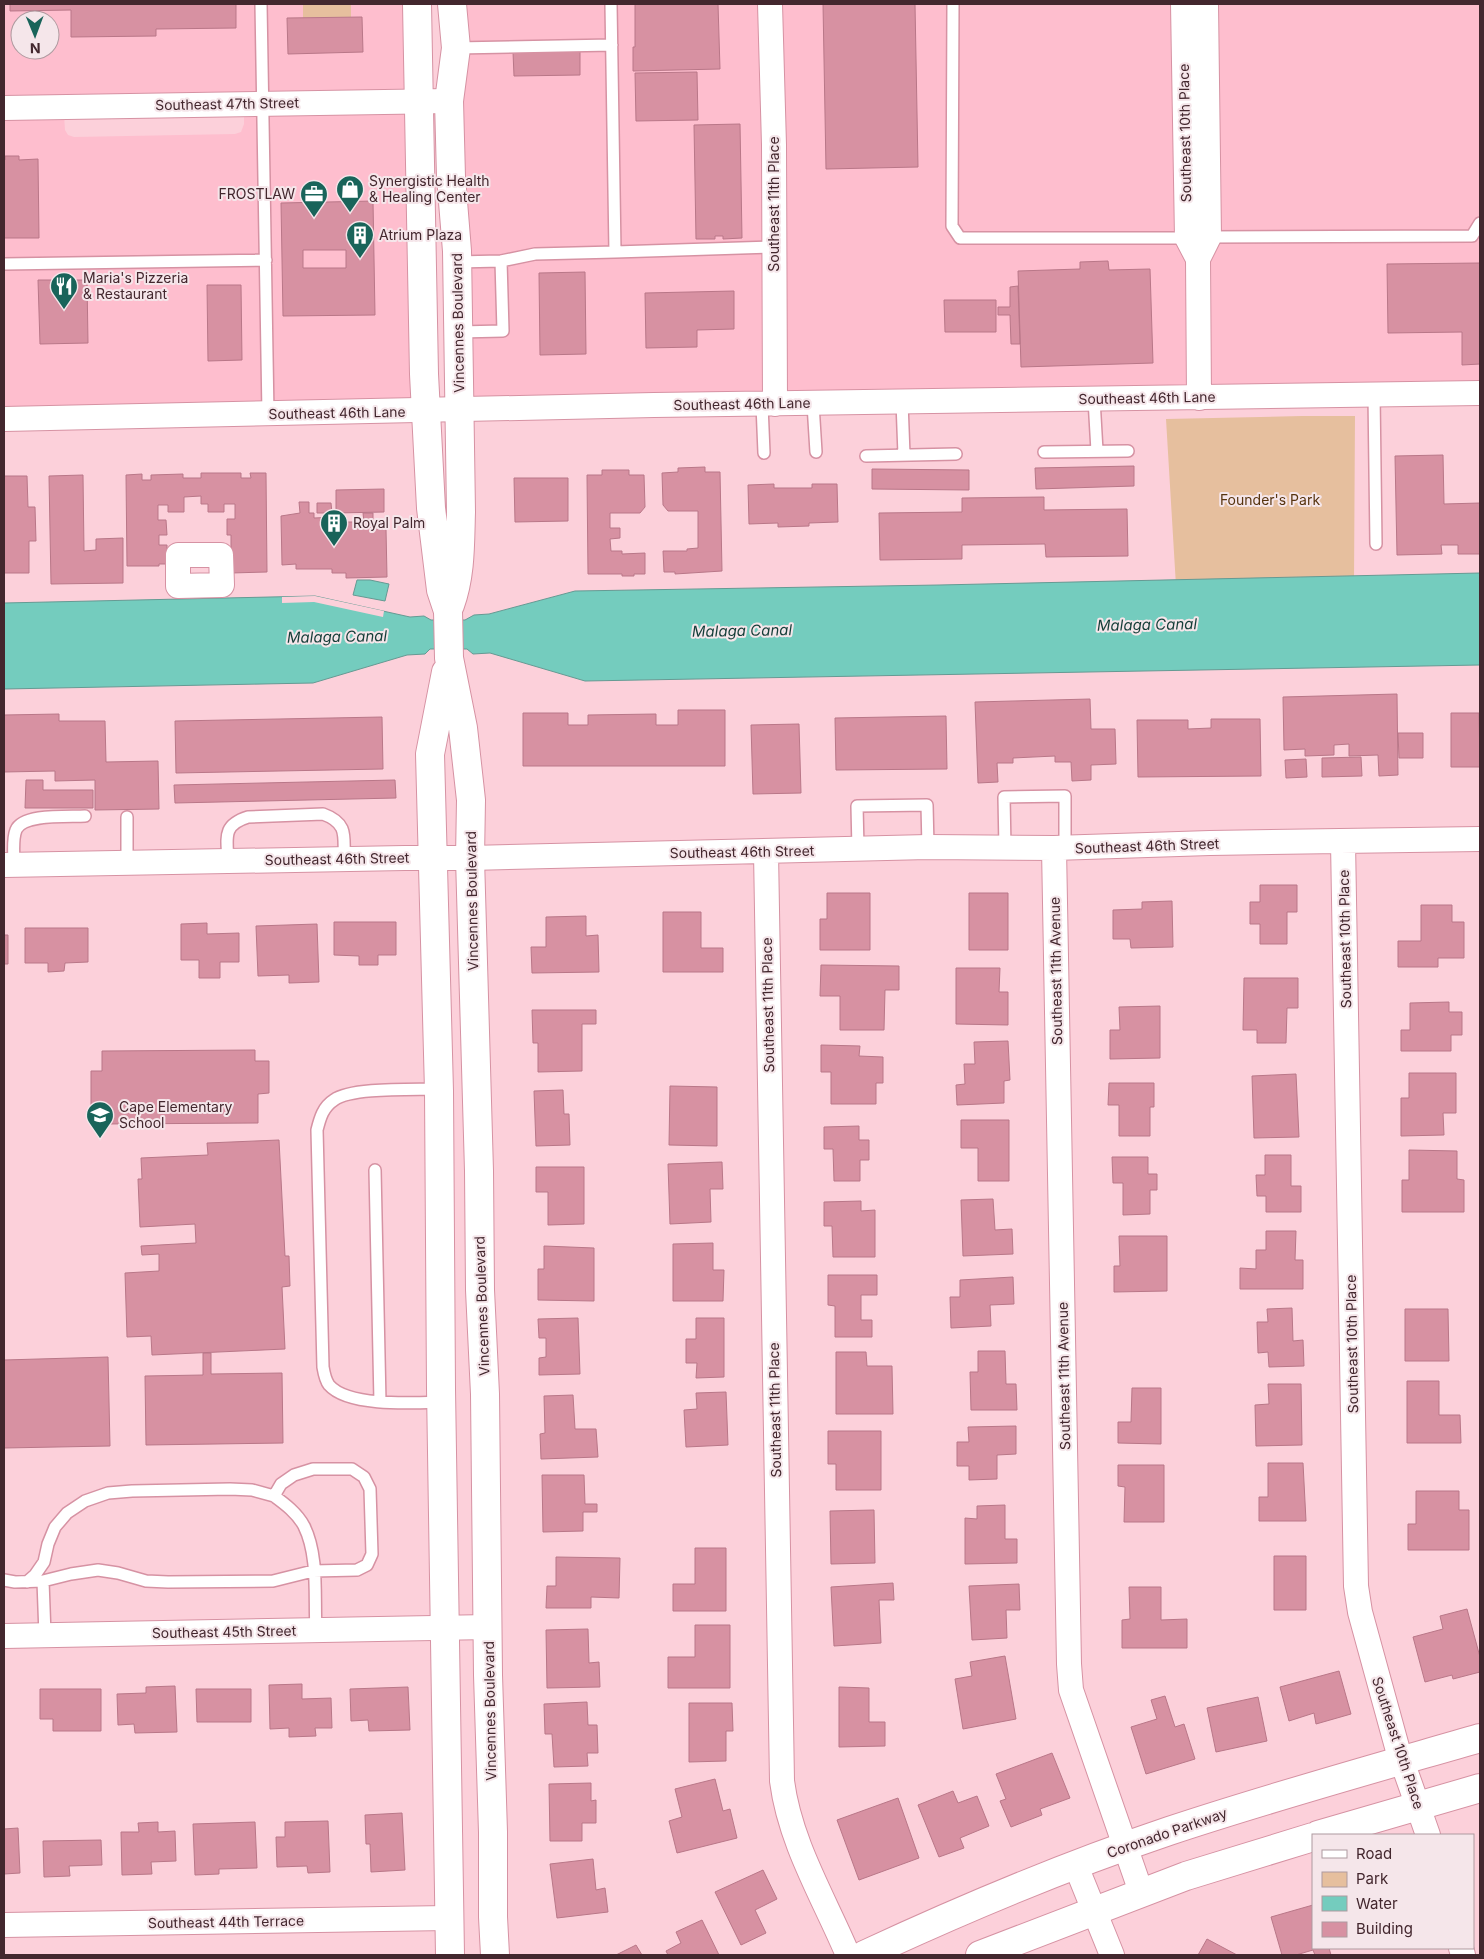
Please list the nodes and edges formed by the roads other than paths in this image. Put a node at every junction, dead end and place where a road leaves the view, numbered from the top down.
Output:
1 (261, 4) edge
2 (417, 4) edge
3 (452, 4) edge
4 (611, 4) edge
5 (770, 4) edge
6 (953, 4) edge
7 (1183, 4) edge
8 (1206, 4) edge
9 (612, 45) junction
10 (456, 48) junction
11 (1184, 74) junction
12 (1207, 74) junction
13 (419, 101) junction
14 (449, 101) junction
15 (263, 104) junction
16 (4, 108) edge
17 (1184, 125) junction
18 (1208, 125) junction
19 (1480, 223) edge
20 (1198, 237) junction
21 (774, 247) junction
22 (616, 252) junction
23 (266, 260) junction
24 (502, 261) junction
25 (457, 262) junction
26 (4, 264) edge
27 (459, 332) junction
28 (1480, 393) edge
29 (1374, 394) junction
30 (1199, 398) junction
31 (1094, 399) junction
32 (902, 402) junction
33 (769, 404) junction
34 (813, 404) junction
35 (459, 410) junction
36 (426, 411) junction
37 (268, 414) junction
38 (4, 419) edge
39 (1128, 451) dead end
40 (816, 452) dead end
41 (1044, 452) dead end
42 (1097, 452) junction
43 (764, 453) dead end
44 (956, 454) dead end
45 (904, 455) junction
46 (866, 456) dead end
47 (1376, 544) dead end
48 (448, 611) junction
49 (449, 658) junction
50 (85, 816) dead end
51 (127, 818) dead end
52 (1480, 839) edge
53 (1344, 842) junction
54 (928, 847) junction
55 (1006, 848) junction
56 (1059, 848) junction
57 (858, 850) junction
58 (766, 852) junction
59 (432, 858) junction
60 (470, 858) junction
61 (344, 859) junction
62 (228, 861) junction
63 (127, 863) junction
64 (9, 865) edge
65 (439, 1089) junction
66 (374, 1170) dead end
67 (380, 1402) junction
68 (441, 1402) junction
69 (274, 1496) junction
70 (313, 1571) junction
71 (4, 1580) edge
72 (43, 1581) junction
73 (27, 1582) junction
74 (444, 1628) junction
75 (488, 1628) junction
76 (316, 1630) junction
77 (45, 1635) junction
78 (4, 1636) edge
79 (1480, 1738) edge
80 (1401, 1761) junction
81 (1480, 1788) edge
82 (1418, 1806) junction
83 (1321, 1834) edge
84 (1428, 1834) edge
85 (1312, 1837) edge
86 (1124, 1848) junction
87 (1076, 1866) junction
88 (1141, 1892) junction
89 (1095, 1910) junction
90 (448, 1918) junction
91 (4, 1925) edge
92 (450, 1955) edge
93 (495, 1955) edge
94 (848, 1955) edge
95 (864, 1955) edge
96 (980, 1955) edge
97 (1112, 1955) edge

1 - 15 lane
2 - 13 street, Vincennes Boulevard
3 - 10 street, Vincennes Boulevard
4 - 9 lane
5 - 21 street, Southeast 11th Place
6 - 20 lane
7 - 11 street, Southeast 10th Place
8 - 12 street, Southeast 10th Place
9 - 10 lane
9 - 22 lane
10 - 14 street, Vincennes Boulevard
11 - 12 lane
11 - 17 street, Southeast 10th Place
12 - 18 street, Southeast 10th Place
13 - 14 street, Southeast 47th Street
13 - 15 street, Southeast 47th Street
13 - 36 street, Vincennes Boulevard
14 - 25 street, Vincennes Boulevard
15 - 16 street, Southeast 47th Street
15 - 23 lane
17 - 18 lane
17 - 20 street, Southeast 10th Place
18 - 20 street, Southeast 10th Place
19 - 20 lane
20 - 30 street, Southeast 10th Place
21 - 22 lane
21 - 33 street, Southeast 11th Place
22 - 24 lane
23 - 26 lane
23 - 37 lane
24 - 25 lane
24 - 27 lane
25 - 27 street, Vincennes Boulevard
27 - 35 street, Vincennes Boulevard
28 - 29 street, Southeast 46th Lane
29 - 30 street, Southeast 46th Lane
29 - 47 lane
30 - 31 street, Southeast 46th Lane
31 - 32 street, Southeast 46th Lane
31 - 42 lane
32 - 34 street, Southeast 46th Lane
32 - 45 lane
33 - 34 street, Southeast 46th Lane
33 - 35 street, Southeast 46th Lane
33 - 43 lane
34 - 40 lane
35 - 36 street, Southeast 46th Lane
35 - 48 street, Vincennes Boulevard
36 - 37 street, Southeast 46th Lane
36 - 48 street, Vincennes Boulevard
37 - 38 street, Southeast 46th Lane
39 - 42 lane
41 - 42 lane
44 - 45 lane
45 - 46 lane
48 - 49 street, Vincennes Boulevard
49 - 59 street, Vincennes Boulevard
49 - 60 street, Vincennes Boulevard
50 - 64 lane
51 - 63 lane
52 - 53 street, Southeast 46th Street
53 - 56 street, Southeast 46th Street
53 - 80 street, Southeast 10th Place
54 - 55 street, Southeast 46th Street
54 - 57 street, Southeast 46th Street
54 - 57 lane
55 - 56 street, Southeast 46th Street
55 - 56 lane
56 - 86 street, Southeast 11th Avenue
57 - 58 street, Southeast 46th Street
58 - 60 street, Southeast 46th Street
58 - 94 street, Southeast 11th Place
59 - 60 street, Southeast 46th Street
59 - 61 street, Southeast 46th Street
59 - 65 street, Vincennes Boulevard
60 - 75 street, Vincennes Boulevard
61 - 62 street, Southeast 46th Street
61 - 62 lane
62 - 63 street, Southeast 46th Street
63 - 64 street, Southeast 46th Street
65 - 67 lane
65 - 68 street, Vincennes Boulevard
66 - 67 lane
67 - 68 lane
68 - 74 street, Vincennes Boulevard
69 - 70 lane
69 - 70 lane
69 - 73 lane
70 - 72 lane
70 - 76 lane
71 - 73 lane
72 - 73 lane
72 - 77 lane
74 - 75 street, Southeast 45th Street
74 - 76 street, Southeast 45th Street
74 - 90 street, Vincennes Boulevard
75 - 93 street, Vincennes Boulevard
76 - 77 street, Southeast 45th Street
77 - 78 street, Southeast 45th Street
79 - 80 street, Coronado Parkway
80 - 82 street, Southeast 10th Place
80 - 86 street, Coronado Parkway
81 - 82 street
82 - 83 street
82 - 84 street, Southeast 10th Place
85 - 88 street
86 - 87 street, Coronado Parkway
86 - 88 street, Southeast 11th Avenue
87 - 89 street
87 - 95 street, Coronado Parkway
88 - 89 street
89 - 96 street
89 - 97 street
90 - 91 street, Southeast 44th Terrace
90 - 92 street, Vincennes Boulevard

